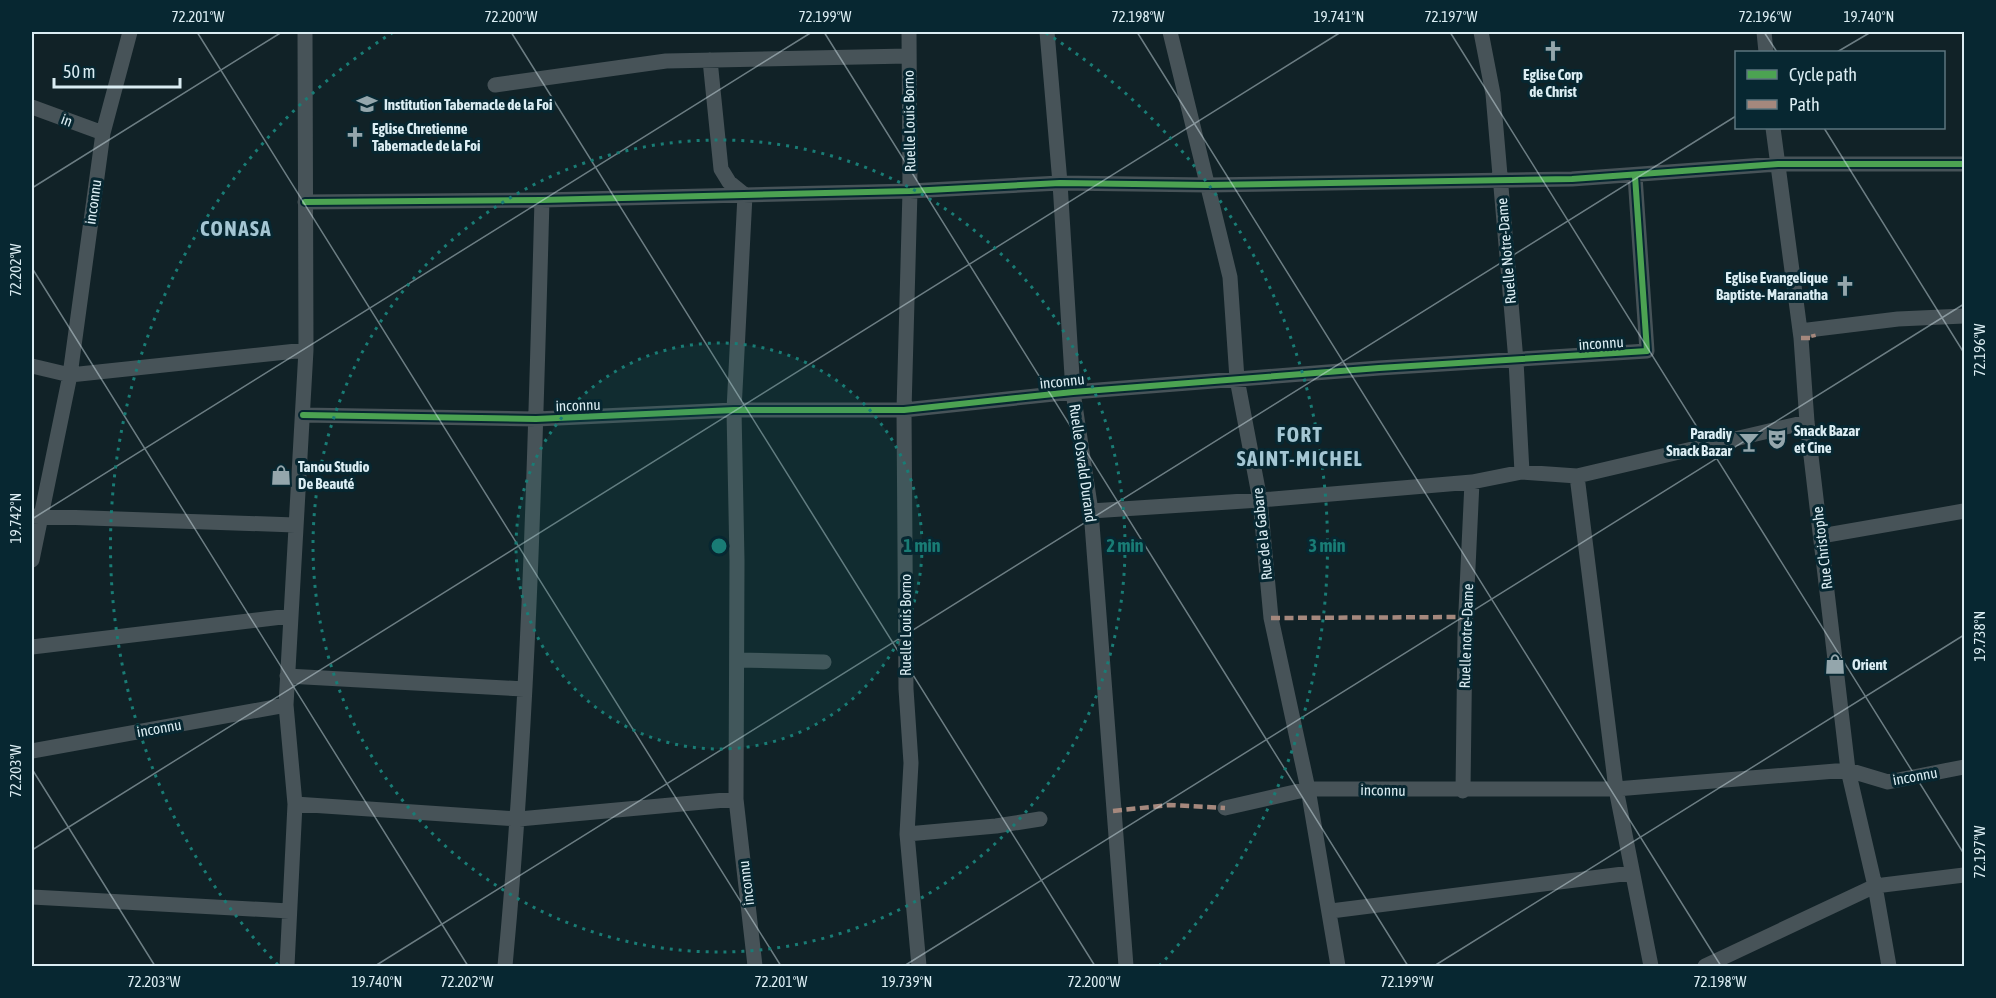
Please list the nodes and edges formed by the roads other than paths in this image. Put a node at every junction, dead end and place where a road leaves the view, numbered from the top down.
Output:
1 (130, 32) edge
2 (304, 32) edge
3 (909, 32) edge
4 (1047, 32) edge
5 (1170, 32) edge
6 (1481, 32) edge
7 (1764, 32) edge
8 (1766, 51) edge
9 (908, 56) junction
10 (710, 60) junction
11 (495, 85) dead end
12 (32, 107) edge
13 (1773, 129) edge
14 (103, 133) junction
15 (1778, 164) junction
16 (1965, 164) edge
17 (1635, 176) junction
18 (1500, 180) junction
19 (1060, 183) junction
20 (1208, 185) junction
21 (910, 191) junction
22 (745, 195) junction
23 (542, 200) junction
24 (305, 202) junction
25 (1965, 315) edge
26 (1800, 331) junction
27 (306, 350) junction
28 (1516, 361) junction
29 (32, 366) edge
30 (70, 375) junction
31 (1237, 379) junction
32 (1073, 392) junction
33 (734, 410) junction
34 (904, 410) junction
35 (303, 415) junction
36 (536, 419) junction
37 (1807, 422) junction
38 (1522, 472) junction
39 (1577, 476) junction
40 (1472, 482) junction
41 (1260, 500) junction
42 (1091, 511) junction
43 (1965, 511) edge
44 (36, 517) edge
45 (296, 525) junction
46 (1821, 537) junction
47 (32, 561) edge
48 (290, 616) junction
49 (32, 647) edge
50 (737, 660) junction
51 (824, 662) dead end
52 (287, 676) junction
53 (524, 690) junction
54 (286, 705) junction
55 (32, 751) edge
56 (1965, 767) edge
57 (1848, 770) junction
58 (1308, 789) junction
59 (1616, 789) junction
60 (1463, 791) junction
61 (736, 799) junction
62 (295, 804) junction
63 (1225, 808) dead end
64 (519, 819) junction
65 (1040, 819) dead end
66 (907, 834) junction
67 (1631, 873) junction
68 (1965, 875) edge
69 (1875, 886) junction
70 (32, 897) edge
71 (289, 911) junction
72 (1331, 911) junction
73 (287, 966) edge
74 (505, 966) edge
75 (755, 966) edge
76 (919, 966) edge
77 (1126, 966) edge
78 (1338, 966) edge
79 (1651, 966) edge
80 (1705, 966) edge
81 (1889, 966) edge

1 - 14 street, inconnu
2 - 24 street
3 - 9 street, Ruelle Louis Borno
4 - 19 street, Ruelle Osvald Durand
5 - 20 street, Rue de la Gabare
6 - 18 street, Ruelle Notre-Dame
7 - 8 street
9 - 10 street
9 - 21 street, Ruelle Louis Borno
10 - 11 street
10 - 22 street
12 - 14 street, in
13 - 15 street, Rue Christophe
14 - 30 street, inconnu
15 - 16 street
15 - 17 street
15 - 26 street, Rue Christophe
17 - 18 street
17 - 28 street, inconnu
18 - 20 street
18 - 28 street, Ruelle Notre-Dame
19 - 20 street
19 - 21 street
19 - 32 street, Ruelle Osvald Durand
20 - 31 street, Rue de la Gabare
21 - 22 street
21 - 34 street, Ruelle Louis Borno
22 - 23 street
22 - 33 street, inconnu
23 - 24 street
23 - 36 street, inconnu
24 - 27 street
25 - 26 street
26 - 37 street, Rue Christophe
27 - 30 street
27 - 35 street
28 - 31 street, inconnu
28 - 38 street, Ruelle Notre-Dame
29 - 30 street
30 - 44 street, inconnu
31 - 32 street, inconnu
31 - 41 street, Rue de la Gabare
32 - 34 street, inconnu
32 - 42 street, Ruelle Osvald Durand
33 - 34 street, inconnu
33 - 36 street, inconnu
33 - 50 street, inconnu
34 - 66 street, Ruelle Louis Borno
35 - 36 street, inconnu
35 - 45 street
36 - 53 street, inconnu
37 - 39 street
37 - 46 street, Rue Christophe
38 - 39 street
38 - 40 street
39 - 59 street
40 - 41 street
40 - 60 street, Ruelle notre-Dame
41 - 42 street
41 - 58 street, Rue de la Gabare
42 - 77 street, Ruelle Osvald Durand
43 - 46 street
44 - 45 street
44 - 47 street, inconnu
45 - 48 street
46 - 57 street, Rue Christophe
48 - 49 street
48 - 52 street
50 - 51 street
50 - 61 street, inconnu
52 - 53 street
52 - 54 street
53 - 64 street, inconnu
54 - 55 street, inconnu
54 - 62 street
56 - 57 street, inconnu
57 - 59 street, inconnu
57 - 69 street, Rue Christophe
58 - 60 street, inconnu
58 - 63 street, inconnu
58 - 72 street, Rue de la Gabare
59 - 60 street, inconnu
59 - 67 street
61 - 64 street
61 - 75 street, inconnu
62 - 64 street
62 - 71 street
64 - 74 street, inconnu
65 - 66 street
66 - 76 street, Ruelle Louis Borno
67 - 72 street
67 - 79 street
68 - 69 street
69 - 80 street
69 - 81 street, Rue Christophe
70 - 71 street
71 - 73 street
72 - 78 street, Rue de la Gabare

